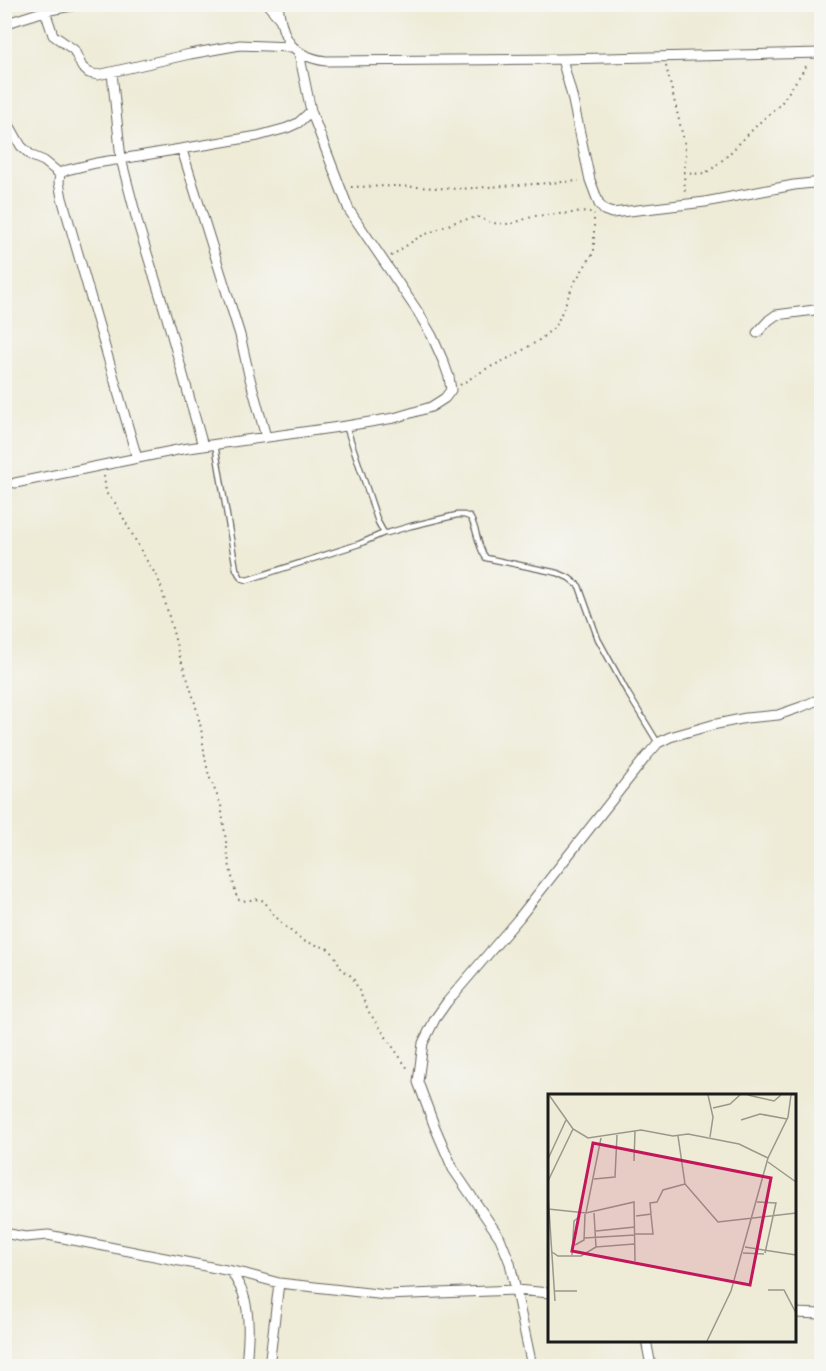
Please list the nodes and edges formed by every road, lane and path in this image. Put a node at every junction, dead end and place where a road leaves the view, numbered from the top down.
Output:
1 (82, 4) edge
2 (267, 4) edge
3 (278, 4) edge
4 (45, 11) junction
5 (280, 19) junction
6 (4, 24) edge
7 (291, 47) junction
8 (300, 53) junction
9 (818, 54) edge
10 (664, 57) junction
11 (562, 59) junction
12 (112, 73) junction
13 (311, 111) junction
14 (4, 116) edge
15 (182, 150) junction
16 (121, 159) junction
17 (684, 172) junction
18 (60, 174) junction
19 (590, 180) junction
20 (822, 182) edge
21 (339, 188) junction
22 (686, 204) junction
23 (384, 261) junction
24 (822, 309) edge
25 (757, 333) dead end
26 (451, 390) junction
27 (346, 426) junction
28 (266, 437) junction
29 (215, 444) junction
30 (203, 446) junction
31 (137, 458) junction
32 (106, 465) junction
33 (15, 483) dead end
34 (384, 533) junction
35 (822, 698) edge
36 (658, 743) junction
37 (822, 944) edge
38 (822, 976) edge
39 (418, 1082) junction
40 (4, 1233) edge
41 (232, 1271) junction
42 (279, 1283) junction
43 (516, 1290) junction
44 (548, 1293) edge
45 (796, 1313) edge
46 (822, 1314) edge
47 (646, 1341) edge
48 (246, 1366) edge
49 (269, 1366) edge
50 (532, 1366) edge
51 (651, 1366) edge

1 - 4 street
2 - 5 street
3 - 5 street
4 - 6 street
4 - 12 street
5 - 7 street
7 - 8 street
7 - 12 street
8 - 11 street
8 - 13 street
9 - 10 street
9 - 17 path
10 - 11 street
10 - 17 path
11 - 19 street
12 - 16 street
13 - 15 street
13 - 21 street
14 - 18 street
15 - 16 street
15 - 28 street
16 - 18 street
16 - 30 street
17 - 22 path
18 - 31 street
19 - 21 path
19 - 22 street
20 - 22 street
21 - 23 street
23 - 26 street
23 - 26 path
24 - 25 street
26 - 27 street
27 - 28 street
27 - 34 lane
28 - 29 street
29 - 30 street
29 - 34 lane
30 - 31 street
31 - 32 street
32 - 33 street
32 - 39 path
34 - 36 lane
35 - 36 street
36 - 39 street
37 - 38 path
39 - 43 street
40 - 41 street
41 - 42 street
41 - 48 street
42 - 43 street
42 - 49 street
43 - 44 street
43 - 50 street
45 - 46 street
47 - 51 street

